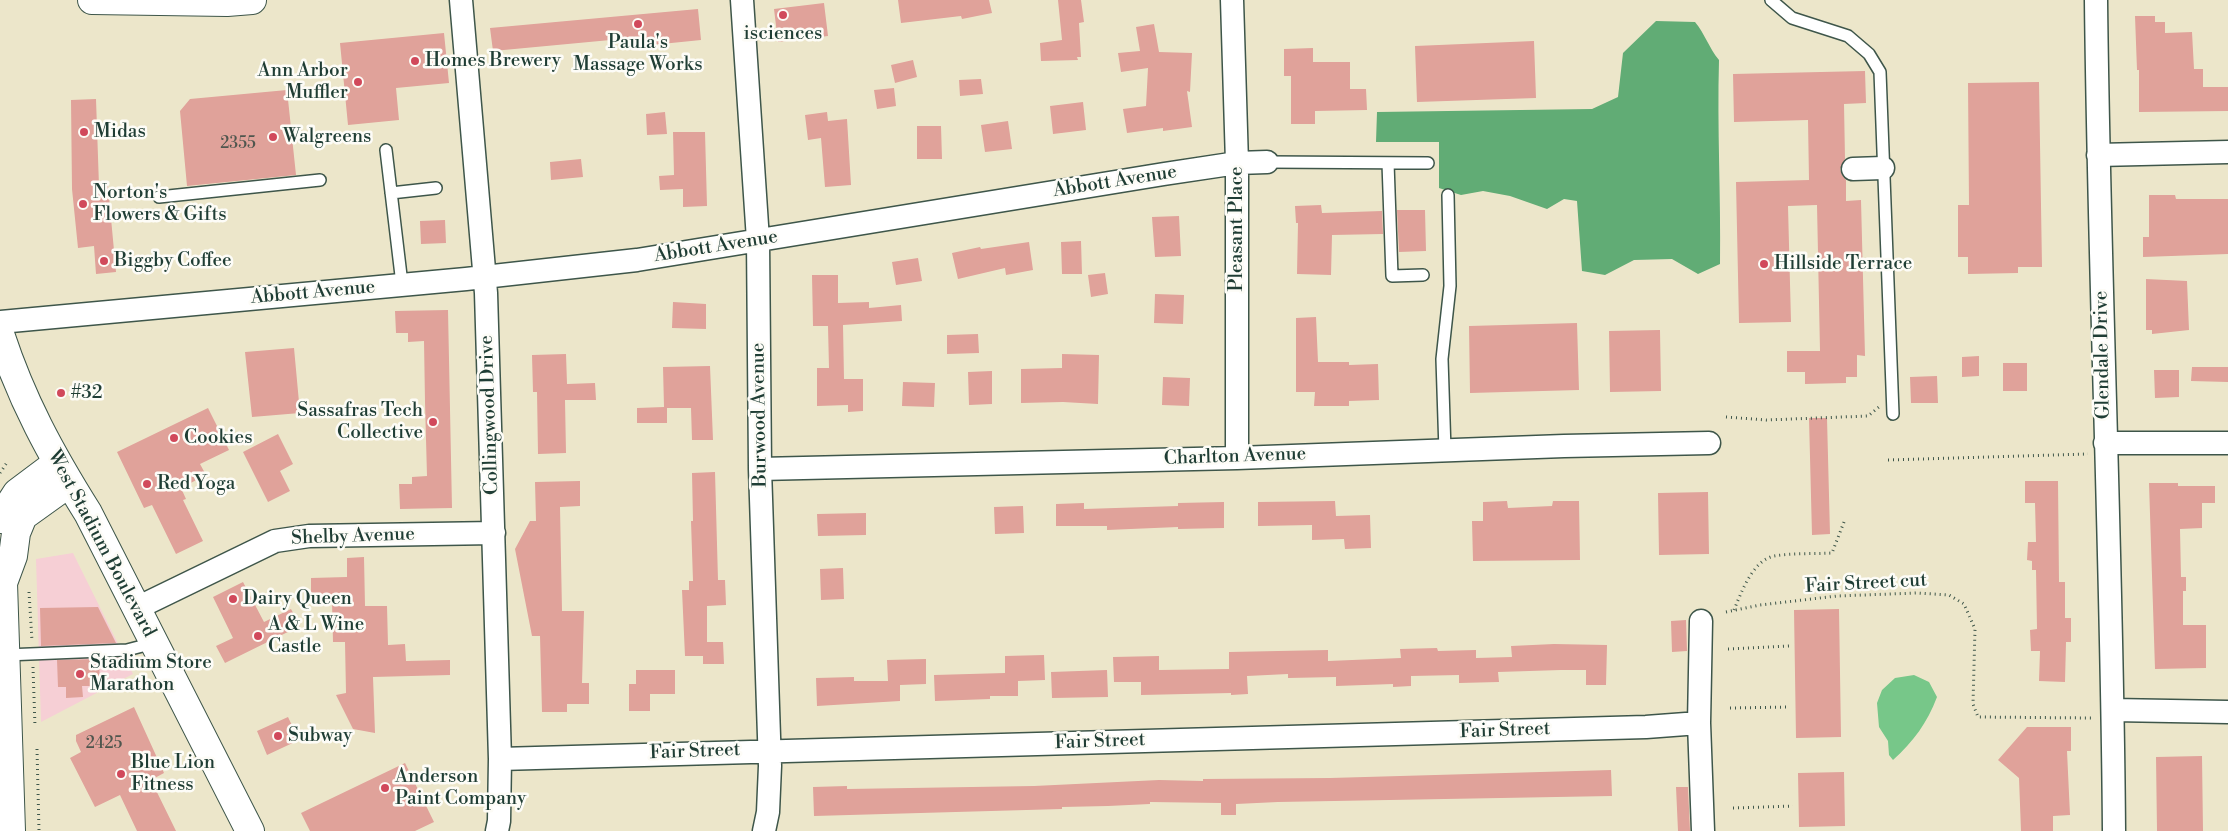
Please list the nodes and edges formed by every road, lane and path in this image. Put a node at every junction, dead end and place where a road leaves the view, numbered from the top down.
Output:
1 (92, 0) edge
2 (252, 0) edge
3 (461, 0) edge
4 (742, 0) edge
5 (1232, 0) edge
6 (1771, 0) edge
7 (2096, 0) edge
8 (386, 150) dead end
9 (2228, 152) edge
10 (2098, 154) junction
11 (1267, 162) joint
12 (1237, 163) junction
13 (1388, 163) junction
14 (1428, 163) dead end
15 (1884, 168) junction
16 (1853, 169) dead end
17 (320, 180) dead end
18 (436, 188) dead end
19 (391, 193) junction
20 (1448, 195) dead end
21 (159, 197) dead end
22 (758, 240) junction
23 (1423, 276) dead end
24 (485, 277) junction
25 (402, 284) junction
26 (0, 322) edge
27 (0, 334) edge
28 (1892, 397) junction
29 (1893, 414) dead end
30 (1726, 417) dead end
31 (1709, 443) dead end
32 (2228, 443) edge
33 (2105, 448) junction
34 (1445, 451) junction
35 (1237, 458) junction
36 (1888, 460) dead end
37 (8, 461) dead end
38 (760, 469) junction
39 (0, 473) edge
40 (63, 473) junction
41 (0, 519) edge
42 (1844, 522) dead end
43 (494, 534) junction
44 (1, 578) edge
45 (137, 608) junction
46 (1734, 611) junction
47 (1726, 612) dead end
48 (1701, 621) dead end
49 (154, 643) junction
50 (1789, 646) dead end
51 (1728, 648) dead end
52 (6, 655) junction
53 (1789, 707) dead end
54 (1730, 708) dead end
55 (2228, 712) edge
56 (2113, 714) junction
57 (1699, 723) junction
58 (5, 748) edge
59 (37, 749) dead end
60 (770, 750) junction
61 (500, 759) junction
62 (1793, 806) dead end
63 (1733, 808) dead end
64 (11, 831) edge
65 (39, 831) edge
66 (250, 831) edge
67 (497, 831) edge
68 (764, 831) edge
69 (1703, 831) edge
70 (2114, 831) edge

1 - 2 main road
3 - 24 street, Collingwood Drive
4 - 22 street, Burwood Avenue
5 - 12 street, Pleasant Place
6 - 15 lane
7 - 10 street, Glendale Drive
8 - 19 lane
9 - 10 street
10 - 33 street, Glendale Drive
11 - 12 street, Abbott Avenue
11 - 13 lane, Abbott Avenue
12 - 22 street, Abbott Avenue
12 - 35 street, Pleasant Place
13 - 14 lane, Abbott Avenue
13 - 23 lane
15 - 16 street
15 - 28 lane
17 - 21 lane
18 - 19 lane
19 - 25 lane
20 - 34 lane
22 - 24 street, Abbott Avenue
22 - 38 street, Burwood Avenue
24 - 25 street, Abbott Avenue
24 - 43 street, Collingwood Drive
25 - 26 street, Abbott Avenue
27 - 40 main road, West Stadium Boulevard
28 - 29 lane
28 - 30 path
31 - 34 street, Charlton Avenue
32 - 33 street
33 - 36 path
33 - 56 street, Glendale Drive
34 - 35 street, Charlton Avenue
35 - 38 street, Charlton Avenue
37 - 39 path
38 - 60 street, Burwood Avenue
40 - 41 main road
40 - 44 main road
40 - 45 main road, West Stadium Boulevard
42 - 46 path
43 - 45 street, Shelby Avenue
43 - 61 street, Collingwood Drive
44 - 52 main road
45 - 49 main road, West Stadium Boulevard
46 - 47 path, Fair Street cut
46 - 56 path, Fair Street cut
48 - 57 street
49 - 52 lane
49 - 66 main road, West Stadium Boulevard
50 - 51 path
52 - 58 main road
53 - 54 path
55 - 56 street
56 - 70 street, Glendale Drive
57 - 60 street, Fair Street
57 - 69 street
58 - 64 main road
59 - 65 path
60 - 61 street, Fair Street
60 - 68 street, Burwood Avenue
61 - 67 street, Collingwood Drive
62 - 63 path

